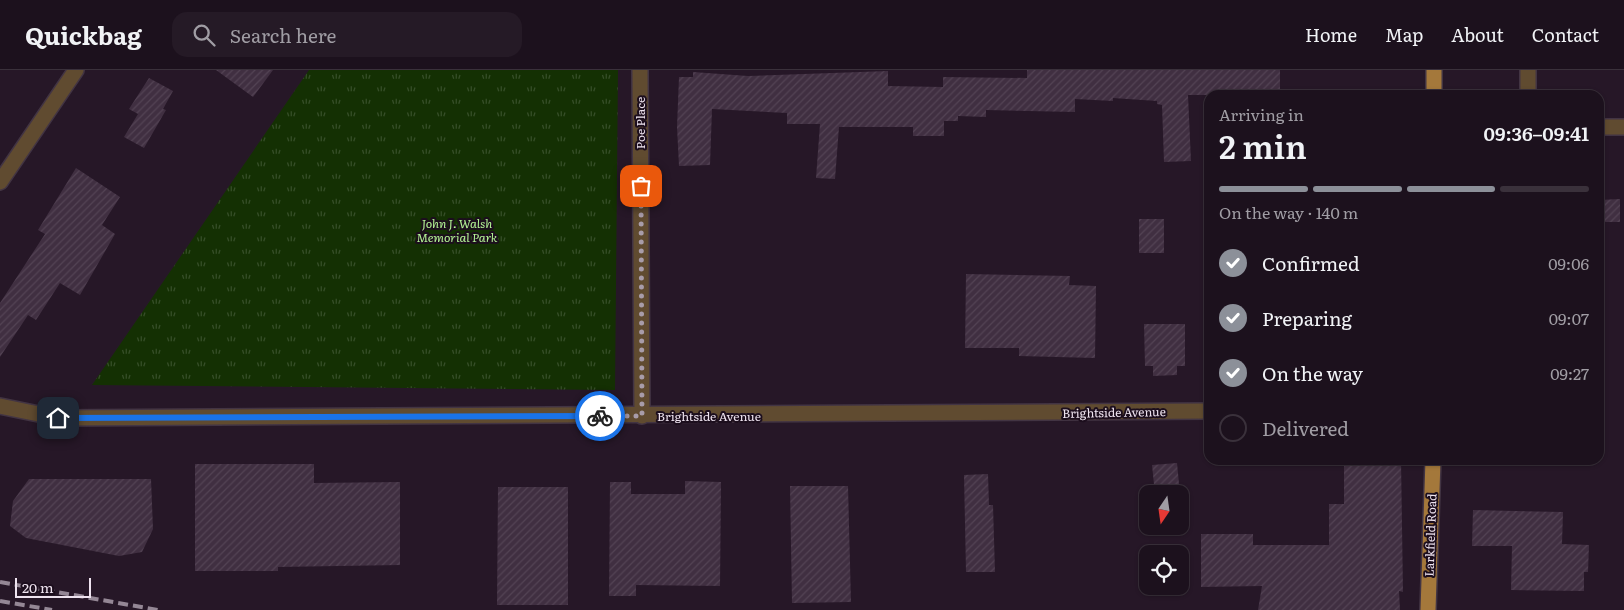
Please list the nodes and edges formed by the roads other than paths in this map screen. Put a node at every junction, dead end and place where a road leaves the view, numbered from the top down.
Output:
1 (76, 70) edge
2 (640, 70) edge
3 (1434, 70) edge
4 (1528, 70) edge
5 (1434, 90) edge
6 (1528, 90) edge
7 (1604, 127) edge
8 (1624, 127) edge
9 (0, 182) edge
10 (0, 406) edge
11 (1204, 411) edge
12 (642, 416) junction
13 (1433, 465) edge
14 (1428, 610) edge

1 - 9 street
2 - 12 street, Poe Place
3 - 5 main road
4 - 6 street
7 - 8 street
10 - 12 street, Brightside Avenue
11 - 12 street, Brightside Avenue
13 - 14 main road, Larkfield Road

